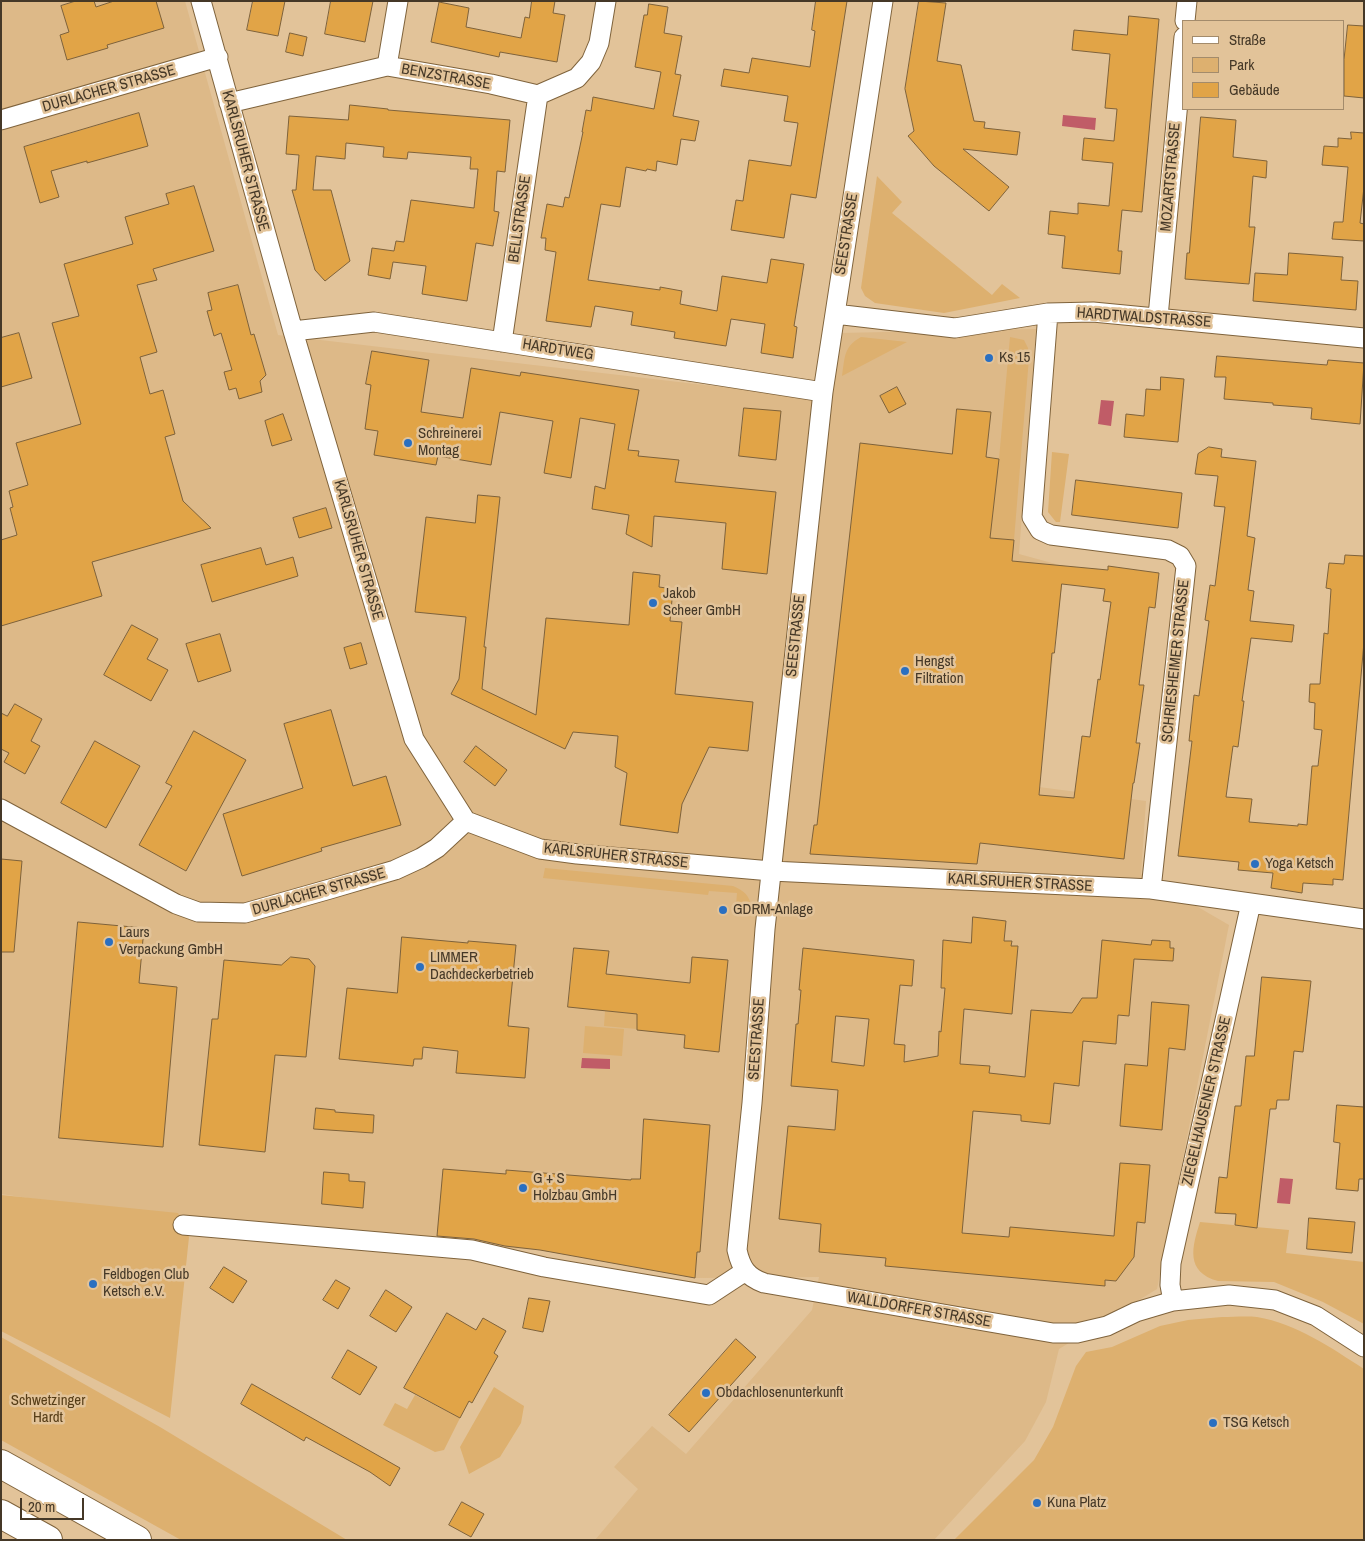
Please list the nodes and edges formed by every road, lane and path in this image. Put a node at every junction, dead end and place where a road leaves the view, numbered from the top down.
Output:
1 (201, 1) edge
2 (398, 1) edge
3 (606, 1) edge
4 (883, 1) edge
5 (1187, 1) edge
6 (1185, 20) edge
7 (218, 58) junction
8 (1182, 59) edge
9 (387, 66) junction
10 (538, 95) junction
11 (229, 103) junction
12 (1, 120) edge
13 (835, 314) junction
14 (1048, 314) junction
15 (1158, 317) junction
16 (293, 331) junction
17 (1364, 338) edge
18 (502, 342) junction
19 (823, 392) junction
20 (1, 808) edge
21 (466, 821) junction
22 (771, 870) junction
23 (1151, 889) junction
24 (1251, 903) junction
25 (1364, 918) edge
26 (183, 1225) dead end
27 (744, 1272) junction
28 (1173, 1301) junction
29 (1364, 1347) edge
30 (1, 1464) edge
31 (1, 1514) edge
32 (48, 1540) edge
33 (137, 1540) edge

1 - 7 street, KARLSRUHER STRASSE
2 - 9 street
3 - 10 street
4 - 13 street, SEESTRASSE
5 - 6 street
7 - 11 street, KARLSRUHER STRASSE
7 - 12 street, DURLACHER STRASSE
8 - 15 street, MOZARTSTRASSE
9 - 10 street, BENZSTRASSE
9 - 11 street, BENZSTRASSE
10 - 18 street, BELLSTRASSE
11 - 16 street, KARLSRUHER STRASSE
13 - 14 street, HARDTWALDSTRASSE
13 - 19 street, SEESTRASSE
14 - 15 street, HARDTWALDSTRASSE
14 - 23 street, SCHRIESHEIMER STRASSE
15 - 17 street, HARDTWALDSTRASSE
16 - 18 street, HARDTWEG
16 - 21 street, KARLSRUHER STRASSE
18 - 19 street, HARDTWEG
19 - 22 street, SEESTRASSE
20 - 21 street, DURLACHER STRASSE
21 - 22 street, KARLSRUHER STRASSE
22 - 23 street, KARLSRUHER STRASSE
22 - 27 street, SEESTRASSE
23 - 24 street, KARLSRUHER STRASSE
24 - 25 street, KARLSRUHER STRASSE
24 - 28 street, ZIEGELHAUSENER STRASSE
26 - 27 street
27 - 28 street, WALLDORFER STRASSE
28 - 29 street, WALLDORFER STRASSE
30 - 33 highway
31 - 32 highway

